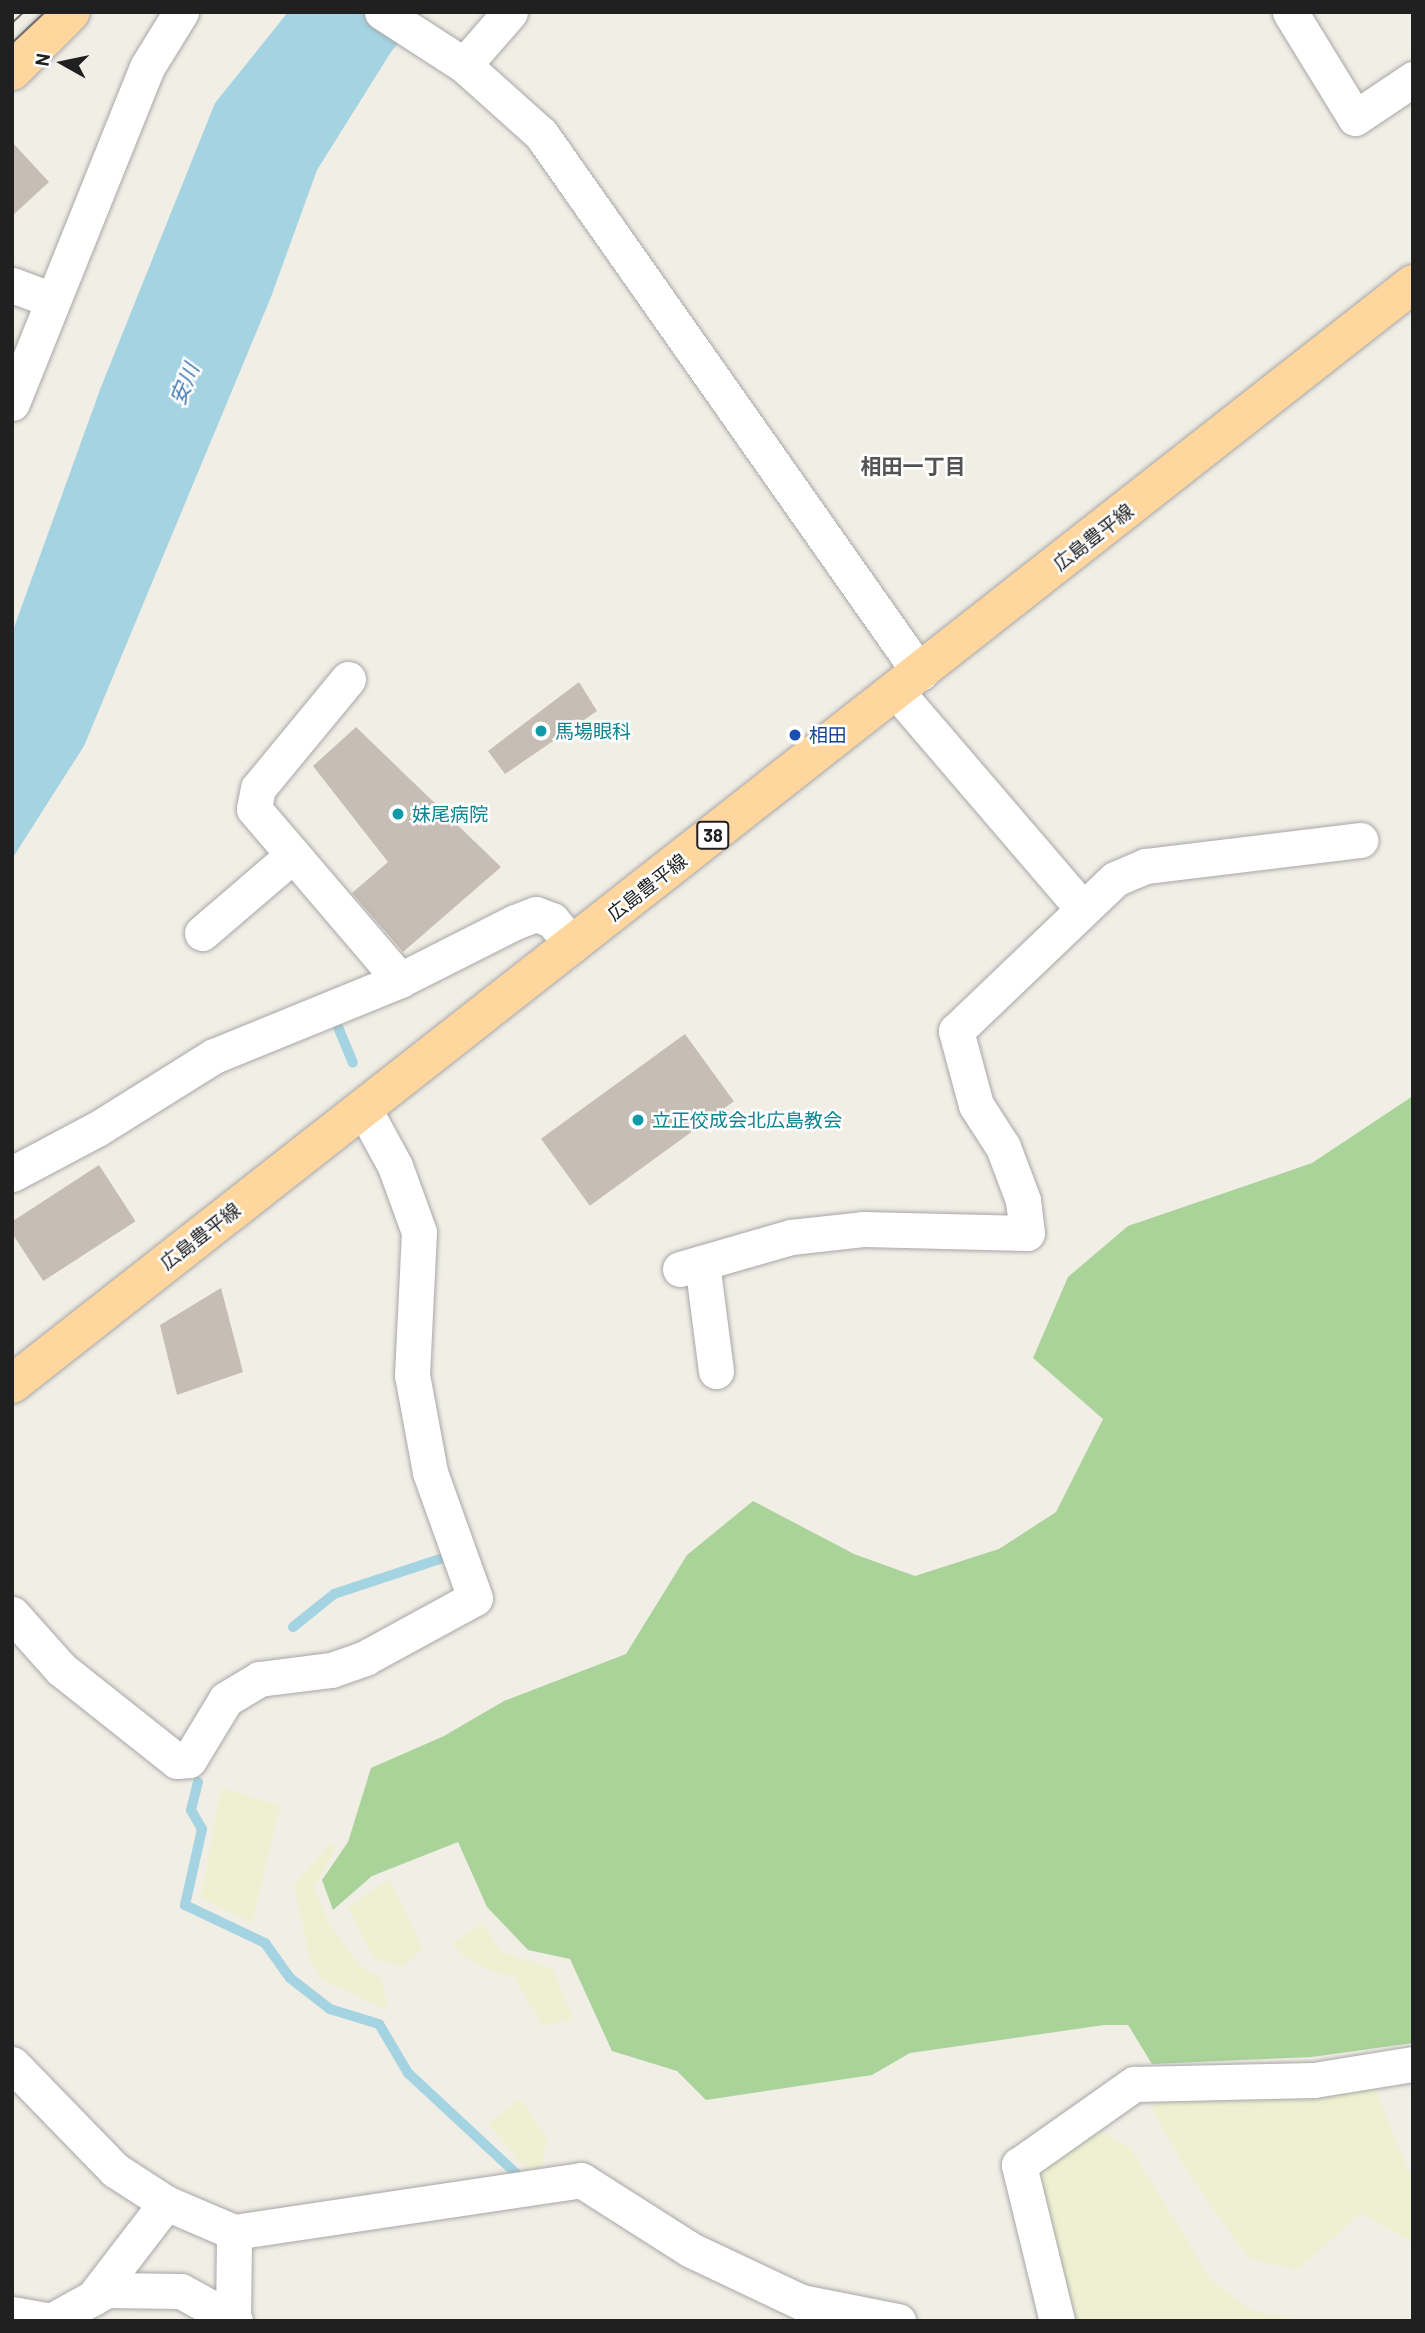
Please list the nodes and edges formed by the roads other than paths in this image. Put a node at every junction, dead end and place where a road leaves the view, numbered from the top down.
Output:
1 (71, 12) edge
2 (181, 12) edge
3 (382, 12) edge
4 (510, 12) edge
5 (1290, 12) edge
6 (464, 65) junction
7 (12, 71) edge
8 (1413, 79) edge
9 (1413, 284) edge
10 (12, 285) edge
11 (50, 299) junction
12 (12, 403) edge
13 (348, 679) dead end
14 (908, 682) junction
15 (1360, 840) dead end
16 (293, 855) junction
17 (1083, 909) junction
18 (202, 933) dead end
19 (572, 945) junction
20 (400, 980) junction
21 (363, 1107) junction
22 (12, 1174) edge
23 (716, 1371) dead end
24 (12, 1384) edge
25 (12, 1614) edge
26 (12, 2064) edge
27 (1413, 2064) edge
28 (166, 2203) junction
29 (234, 2232) junction
30 (93, 2298) junction
31 (12, 2314) edge
32 (234, 2320) edge
33 (50, 2321) edge
34 (898, 2321) edge
35 (1057, 2321) edge

1 - 7 main road
2 - 11 street
3 - 6 street
4 - 6 street
5 - 8 street
6 - 14 street
9 - 14 main road, 広島豊平線 / 38
10 - 11 street
11 - 12 street
13 - 16 street
14 - 17 street
14 - 19 main road, 広島豊平線 / 38
15 - 17 street
16 - 18 street
16 - 20 street
17 - 23 street
19 - 20 street
19 - 21 main road, 広島豊平線 / 38
20 - 22 street
21 - 24 main road, 広島豊平線 / 38
21 - 25 street
26 - 28 street
27 - 35 street
28 - 29 street
28 - 30 street
29 - 32 street
29 - 34 street
30 - 32 street
30 - 33 street
31 - 33 street

